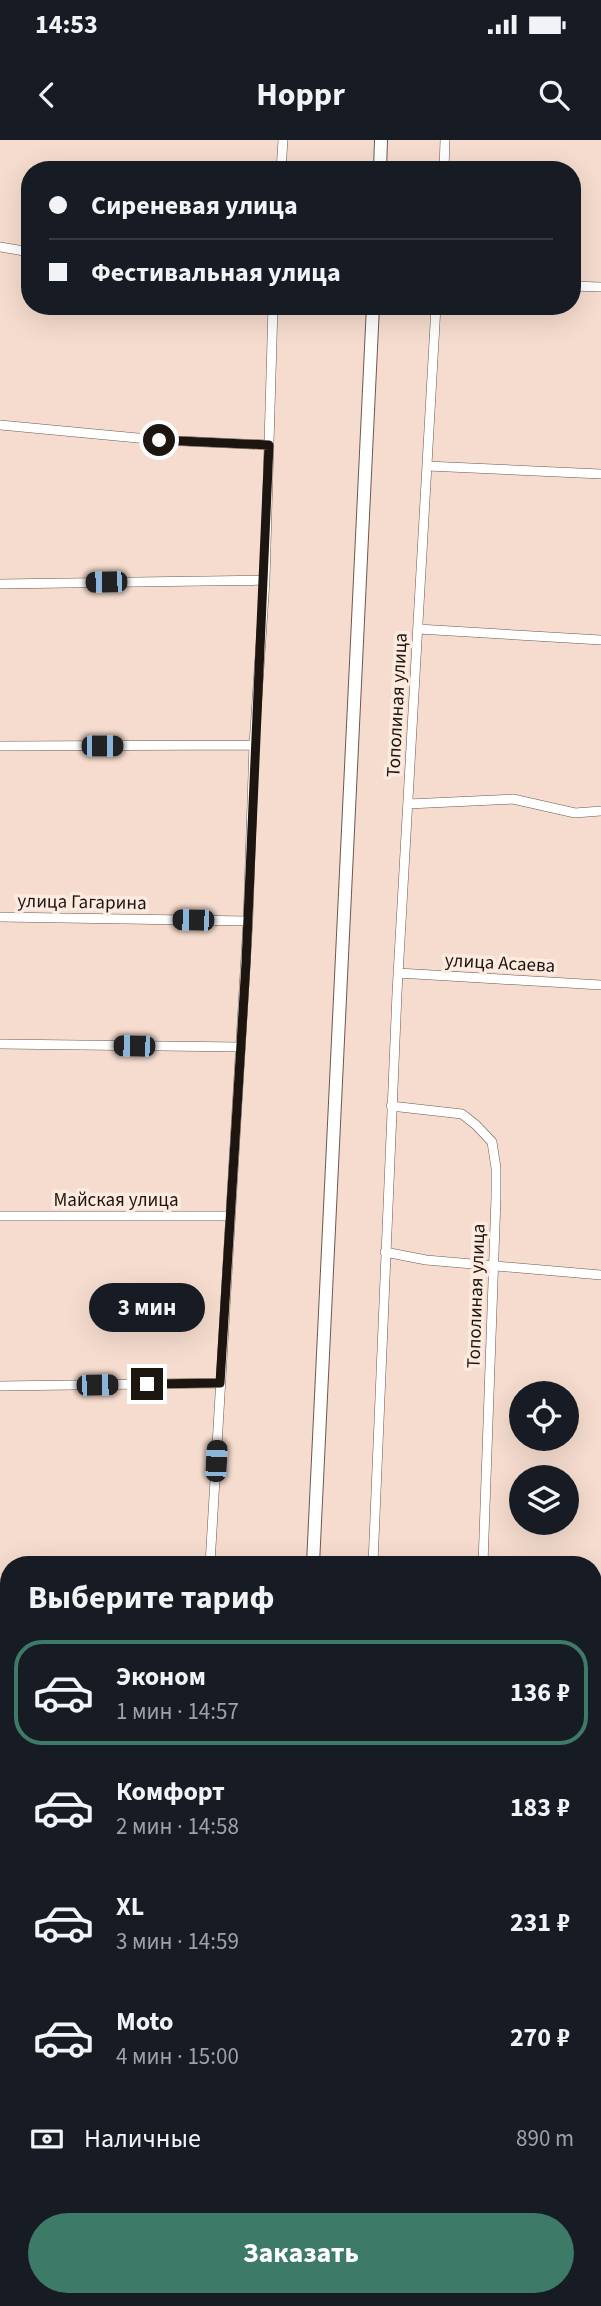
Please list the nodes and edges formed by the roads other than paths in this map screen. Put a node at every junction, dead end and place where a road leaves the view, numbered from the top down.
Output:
1 (283, 140) edge
2 (381, 140) edge
3 (446, 140) edge
4 (282, 161) edge
5 (380, 161) edge
6 (445, 161) edge
7 (0, 247) edge
8 (21, 250) edge
9 (581, 286) edge
10 (601, 287) edge
11 (273, 315) edge
12 (373, 315) edge
13 (435, 315) edge
14 (0, 425) edge
15 (269, 445) junction
16 (427, 466) junction
17 (601, 474) edge
18 (265, 580) junction
19 (0, 584) edge
20 (418, 629) junction
21 (601, 640) edge
22 (254, 745) junction
23 (0, 746) edge
24 (408, 804) junction
25 (601, 811) edge
26 (0, 917) edge
27 (248, 920) junction
28 (398, 974) junction
29 (601, 985) edge
30 (0, 1044) edge
31 (241, 1047) junction
32 (391, 1106) junction
33 (0, 1216) edge
34 (231, 1216) junction
35 (385, 1252) junction
36 (494, 1266) junction
37 (601, 1275) edge
38 (220, 1383) junction
39 (0, 1387) edge
40 (210, 1556) edge
41 (313, 1556) edge
42 (373, 1556) edge
43 (483, 1556) edge

1 - 4 street
2 - 5 main road
3 - 6 street
7 - 8 street
9 - 10 street
11 - 15 street
12 - 41 main road
13 - 16 street, Тополиная улица
14 - 15 street
15 - 18 street
16 - 17 street
16 - 20 street, Тополиная улица
18 - 19 street
18 - 22 street
20 - 21 street
20 - 24 street, Тополиная улица
22 - 23 street
22 - 27 street
24 - 25 street
24 - 28 street, Тополиная улица
26 - 27 street, улица Гагарина
27 - 31 street
28 - 29 street, улица Асаева
28 - 32 street, Тополиная улица
30 - 31 street
31 - 34 street
32 - 35 street, Тополиная улица
32 - 36 street, Тополиная улица
33 - 34 street, Майская улица
34 - 38 street
35 - 36 street
35 - 42 street, Тополиная улица
36 - 37 street
36 - 43 street, Тополиная улица
38 - 39 street
38 - 40 street

